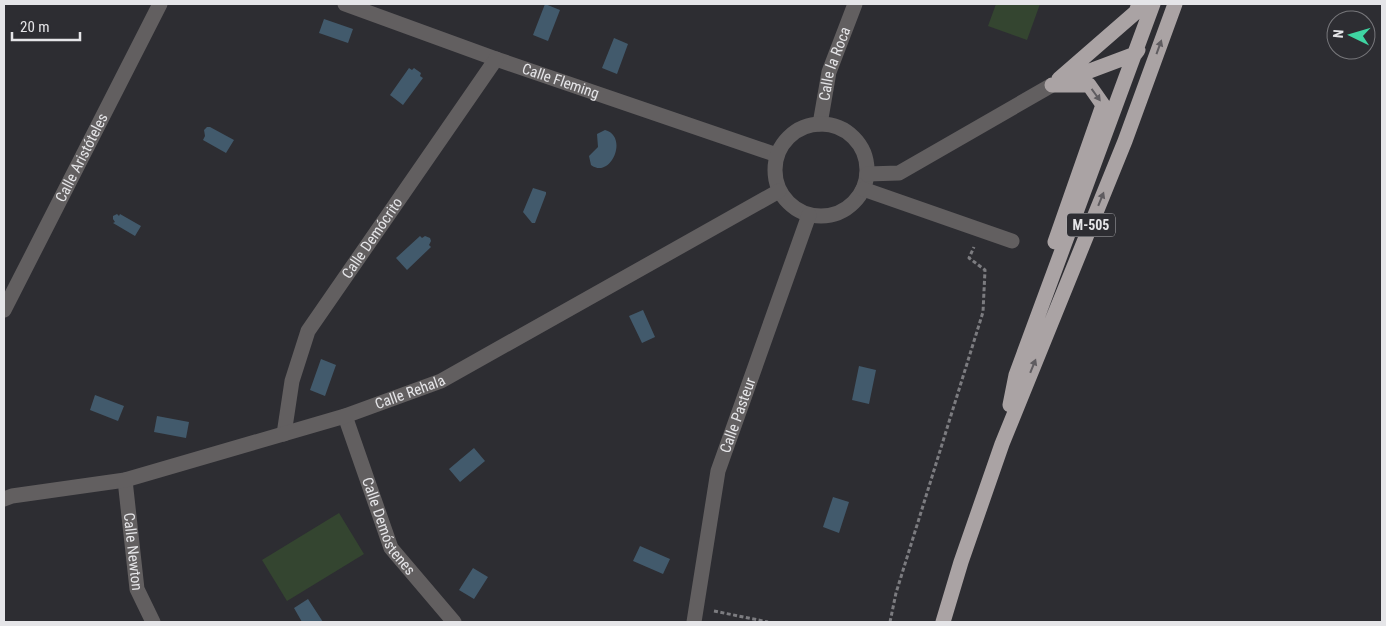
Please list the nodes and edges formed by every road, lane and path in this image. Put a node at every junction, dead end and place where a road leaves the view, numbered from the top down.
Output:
1 (160, 4) edge
2 (345, 4) edge
3 (855, 4) edge
4 (1139, 4) edge
5 (1153, 4) edge
6 (1164, 4) edge
7 (1174, 4) edge
8 (1135, 54) junction
9 (496, 59) junction
10 (1052, 85) junction
11 (820, 124) junction
12 (777, 155) junction
13 (867, 174) junction
14 (863, 189) junction
15 (779, 191) junction
16 (809, 215) junction
17 (981, 231) junction
18 (1012, 241) dead end
19 (4, 310) edge
20 (1016, 375) junction
21 (345, 416) junction
22 (284, 434) junction
23 (1002, 444) junction
24 (125, 480) junction
25 (4, 499) edge
26 (697, 607) junction
27 (153, 622) edge
28 (454, 622) edge
29 (694, 622) edge
30 (768, 622) edge
31 (890, 622) edge
32 (943, 622) edge

1 - 19 street, Calle Aristóteles
2 - 9 street, Calle Fleming
3 - 11 street, Calle la Roca
4 - 10 highway
5 - 8 highway, M-505
6 - 8 highway
23 -> 7 highway, M-505
8 - 10 highway
8 - 20 highway, M-505
9 - 12 street, Calle Fleming
9 - 22 street, Calle Demócrito
10 - 13 street
10 -> 20 highway
11 - 12 street
11 - 13 street
12 - 15 street
13 - 14 street
14 - 16 street
14 - 17 street
15 - 16 street
15 - 21 street, Calle Rehala
16 - 26 street, Calle Pasteur
17 - 18 street
17 - 31 path
20 - 23 highway, M-505
21 - 22 street, Calle Rehala
21 - 28 street, Calle Demóstenes
22 - 24 street, Calle Rehala
23 - 32 highway, M-505
24 - 25 street, Calle Rehala
24 - 27 street, Calle Newton
26 - 29 street, Calle Pasteur
26 - 30 path

